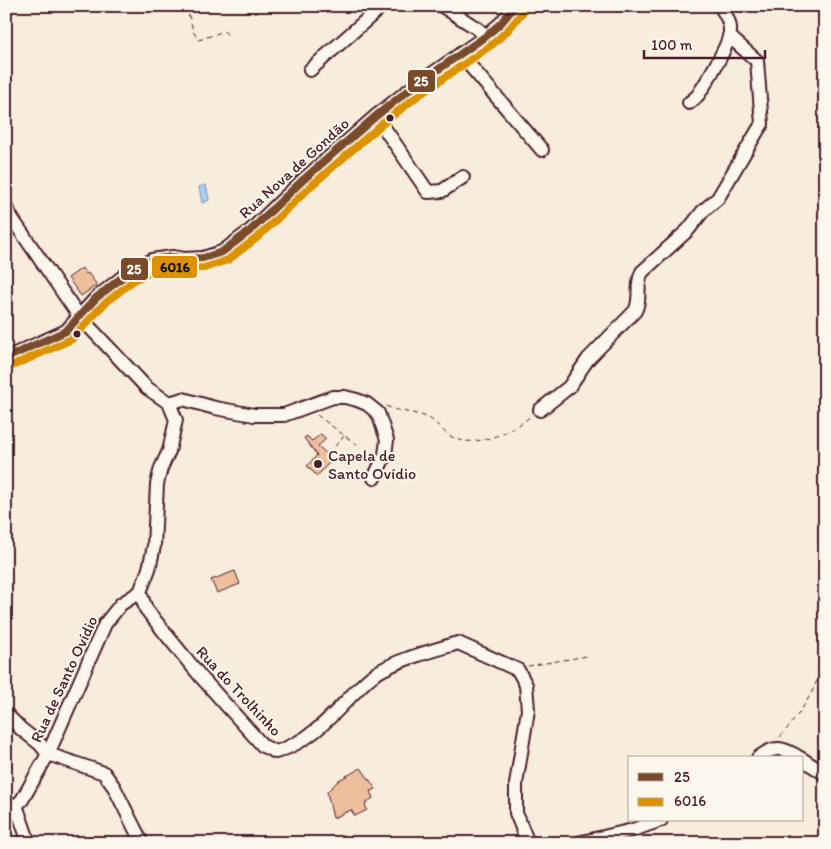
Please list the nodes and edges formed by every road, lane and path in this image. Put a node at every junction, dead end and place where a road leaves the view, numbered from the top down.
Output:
1 (186, 6) edge
2 (382, 6) edge
3 (442, 6) edge
4 (515, 6) edge
5 (720, 6) edge
6 (228, 35) dead end
7 (486, 36) junction
8 (729, 36) junction
9 (460, 54) junction
10 (310, 70) dead end
11 (688, 103) dead end
12 (376, 116) junction
13 (542, 150) dead end
14 (463, 177) dead end
15 (6, 207) edge
16 (79, 316) junction
17 (6, 358) edge
18 (169, 403) junction
19 (382, 403) dead end
20 (306, 406) junction
21 (540, 410) joint
22 (344, 436) junction
23 (361, 448) dead end
24 (329, 453) dead end
25 (374, 478) dead end
26 (140, 592) junction
27 (825, 651) edge
28 (587, 656) dead end
29 (518, 670) junction
30 (6, 714) edge
31 (773, 748) junction
32 (48, 754) junction
33 (760, 756) edge
34 (797, 756) edge
35 (804, 760) edge
36 (825, 774) edge
37 (11, 809) edge
38 (655, 822) edge
39 (29, 843) edge
40 (142, 843) edge
41 (528, 843) edge
42 (578, 843) edge

1 - 6 path
2 - 10 street
3 - 7 street
4 - 7 street, Rua Nova de Gondão
5 - 8 street
7 - 9 street, Rua Nova de Gondão
8 - 11 street
8 - 21 street
9 - 12 street, Rua Nova de Gondão
9 - 13 street
12 - 14 street
12 - 16 street, Rua Nova de Gondão
15 - 16 street
16 - 17 street, Rua Nova de Gondão
16 - 18 street
18 - 20 street
18 - 26 street
19 - 21 path
20 - 22 path
20 - 25 street
22 - 23 path
22 - 24 path
26 - 29 street, Rua do Trolhinho
26 - 32 street, Rua de Santo Ovídio
27 - 31 path
28 - 29 path
29 - 41 street
30 - 32 street
31 - 33 street
31 - 34 street
32 - 37 street, Rua de Santo Ovídio
32 - 40 street
35 - 36 street
37 - 39 street
38 - 42 street

